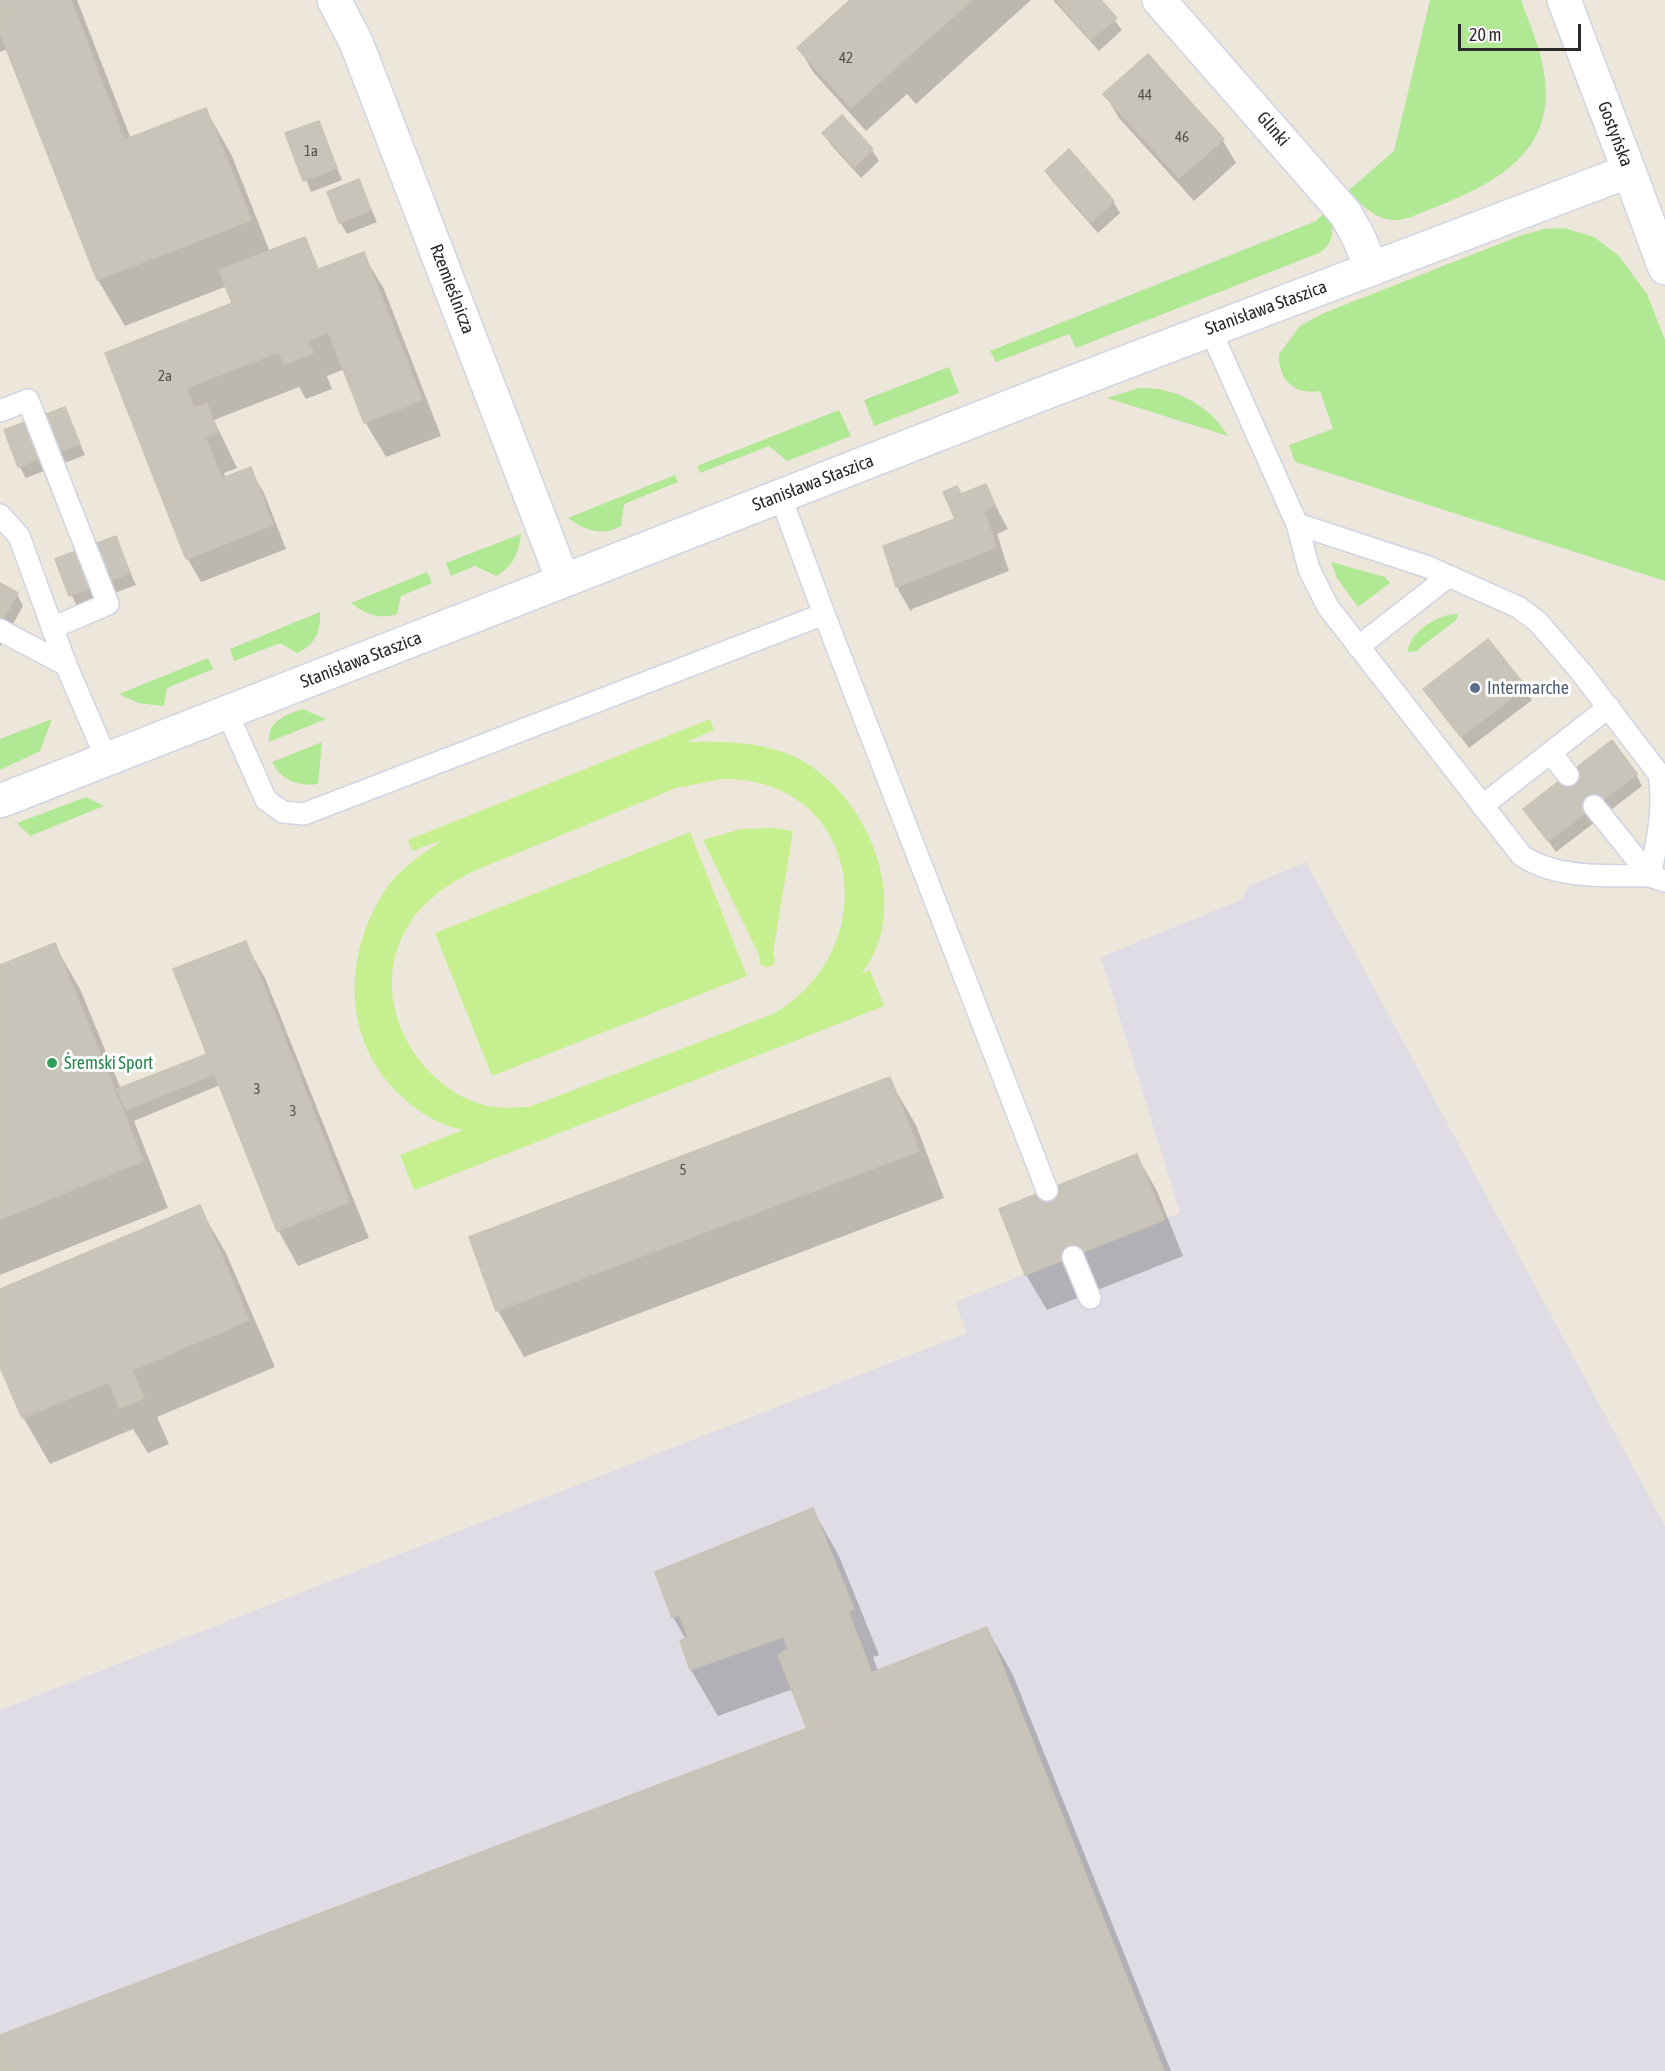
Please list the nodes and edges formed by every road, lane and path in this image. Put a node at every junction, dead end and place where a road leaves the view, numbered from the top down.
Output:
1 (334, 0) edge
2 (1159, 0) edge
3 (1564, 0) edge
4 (1629, 171) junction
5 (1372, 268) junction
6 (1665, 268) edge
7 (1210, 329) junction
8 (0, 411) edge
9 (780, 495) junction
10 (0, 514) edge
11 (1297, 524) junction
12 (1449, 576) junction
13 (563, 580) junction
14 (824, 614) junction
15 (52, 628) junction
16 (0, 630) edge
17 (1358, 647) junction
18 (66, 665) junction
19 (1609, 707) junction
20 (227, 712) junction
21 (1551, 753) junction
22 (107, 760) junction
23 (1568, 775) dead end
24 (0, 801) edge
25 (1482, 806) junction
26 (1594, 806) dead end
27 (1658, 878) edge
28 (1047, 1190) dead end
29 (1073, 1257) dead end
30 (1090, 1298) dead end

1 - 13 main road, Rzemieślnicza
2 - 5 main road, Glinki
3 - 4 main road, Gostyńska
4 - 5 main road, Stanisława Staszica
4 - 6 main road, Gostyńska
5 - 7 main road, Stanisława Staszica
7 - 9 main road, Stanisława Staszica
7 - 11 lane
8 - 15 lane
9 - 13 main road, Stanisława Staszica
9 - 14 lane
10 - 15 lane
11 - 12 lane
11 - 17 lane
12 - 17 lane
12 - 19 lane
13 - 20 main road, Stanisława Staszica
14 - 20 lane
14 - 28 lane
15 - 18 lane
16 - 18 lane
17 - 25 lane
18 - 22 lane
19 - 21 lane
19 - 27 lane
20 - 22 main road, Stanisława Staszica
21 - 23 lane
21 - 25 lane
22 - 24 main road, Stanisława Staszica
25 - 27 lane
26 - 27 lane
29 - 30 lane

